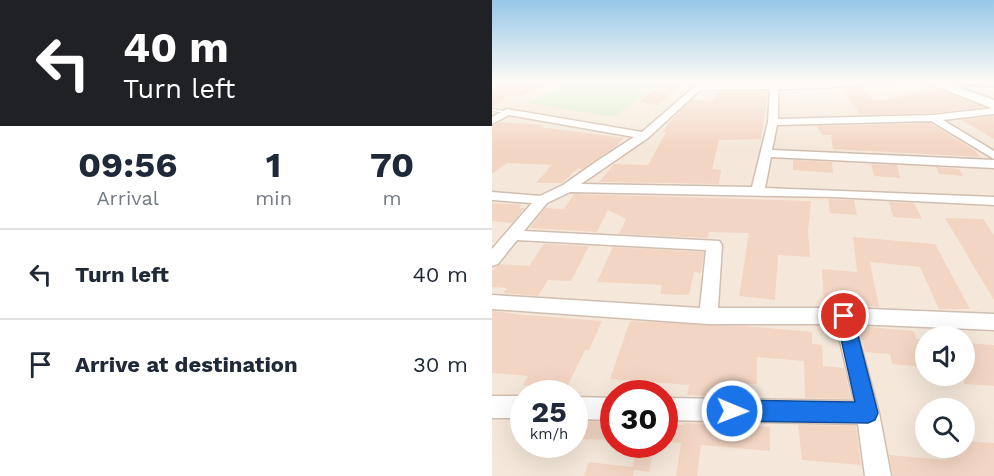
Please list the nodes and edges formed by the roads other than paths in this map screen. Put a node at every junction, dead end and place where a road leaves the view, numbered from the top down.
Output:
1 (680, 104) edge
2 (774, 104) edge
3 (492, 110) edge
4 (994, 111) edge
5 (507, 112) junction
6 (933, 118) junction
7 (492, 122) edge
8 (773, 122) junction
9 (644, 136) junction
10 (765, 153) junction
11 (994, 156) edge
12 (994, 164) edge
13 (568, 188) junction
14 (758, 191) junction
15 (492, 196) edge
16 (542, 200) junction
17 (994, 201) edge
18 (513, 235) junction
19 (492, 260) edge
20 (492, 302) edge
21 (708, 316) junction
22 (844, 316) junction
23 (994, 322) edge
24 (492, 407) edge
25 (510, 407) edge
26 (678, 410) edge
27 (868, 413) junction
28 (878, 476) edge

1 - 9 street
2 - 8 street
3 - 5 lane
4 - 6 street
5 - 7 street
5 - 9 street
6 - 8 street
6 - 11 street
8 - 10 street
9 - 13 street
10 - 12 street
10 - 14 street
13 - 14 street
13 - 16 street
14 - 17 street
15 - 16 street
16 - 18 street
18 - 19 street
18 - 21 street
20 - 21 street
21 - 22 street
22 - 23 street
22 - 27 street
24 - 25 street
26 - 27 street
27 - 28 street

